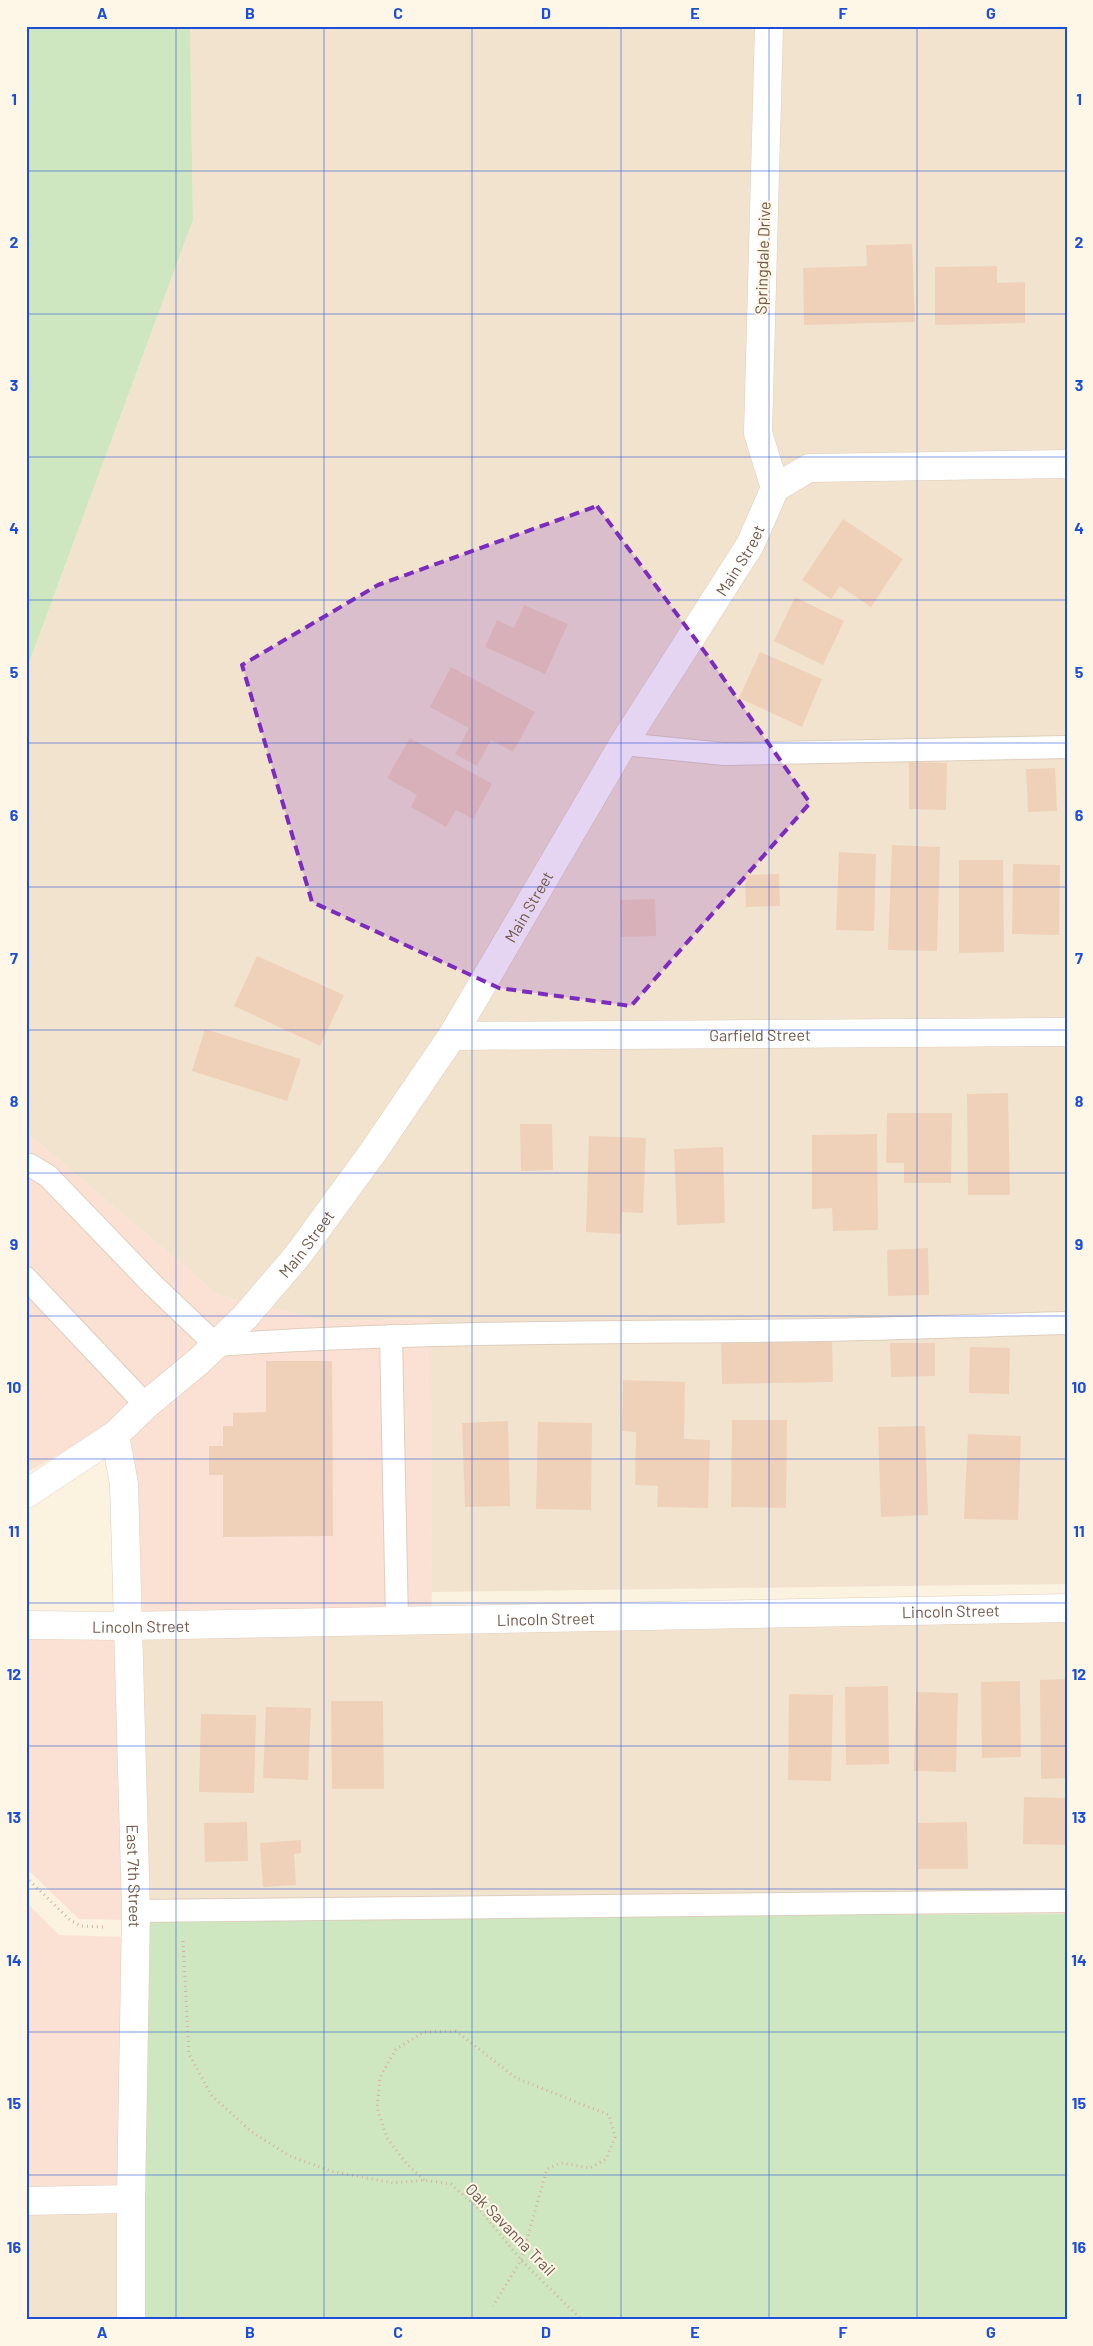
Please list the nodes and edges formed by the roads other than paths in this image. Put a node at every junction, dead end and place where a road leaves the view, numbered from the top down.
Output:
1 (769, 26) edge
2 (1067, 464) edge
3 (775, 488) junction
4 (623, 744) junction
5 (1067, 747) edge
6 (1067, 1032) edge
7 (452, 1036) junction
8 (26, 1166) edge
9 (26, 1278) edge
10 (1067, 1323) edge
11 (391, 1336) junction
12 (216, 1345) junction
13 (146, 1405) junction
14 (115, 1435) junction
15 (26, 1494) edge
16 (1067, 1608) edge
17 (397, 1621) junction
18 (26, 1625) edge
19 (128, 1626) junction
20 (1067, 1901) edge
21 (135, 1920) junction
22 (131, 2200) junction
23 (26, 2201) edge
24 (131, 2320) edge

1 - 3 street, Springdale Drive
2 - 3 street
3 - 4 street, Main Street
4 - 5 lane
4 - 7 street, Main Street
6 - 7 street, Garfield Street
7 - 12 street, Main Street
8 - 12 lane
9 - 13 lane
10 - 11 lane
11 - 12 lane
11 - 17 lane
12 - 13 street, Main Street
13 - 14 street, Main Street
14 - 15 street, Main Street
14 - 19 street, East 7th Street
16 - 17 street, Lincoln Street
17 - 19 street, Lincoln Street
18 - 19 street, Lincoln Street
19 - 21 street, East 7th Street
20 - 21 lane
21 - 22 street, East 7th Street
22 - 23 street
22 - 24 street, East 7th Street

